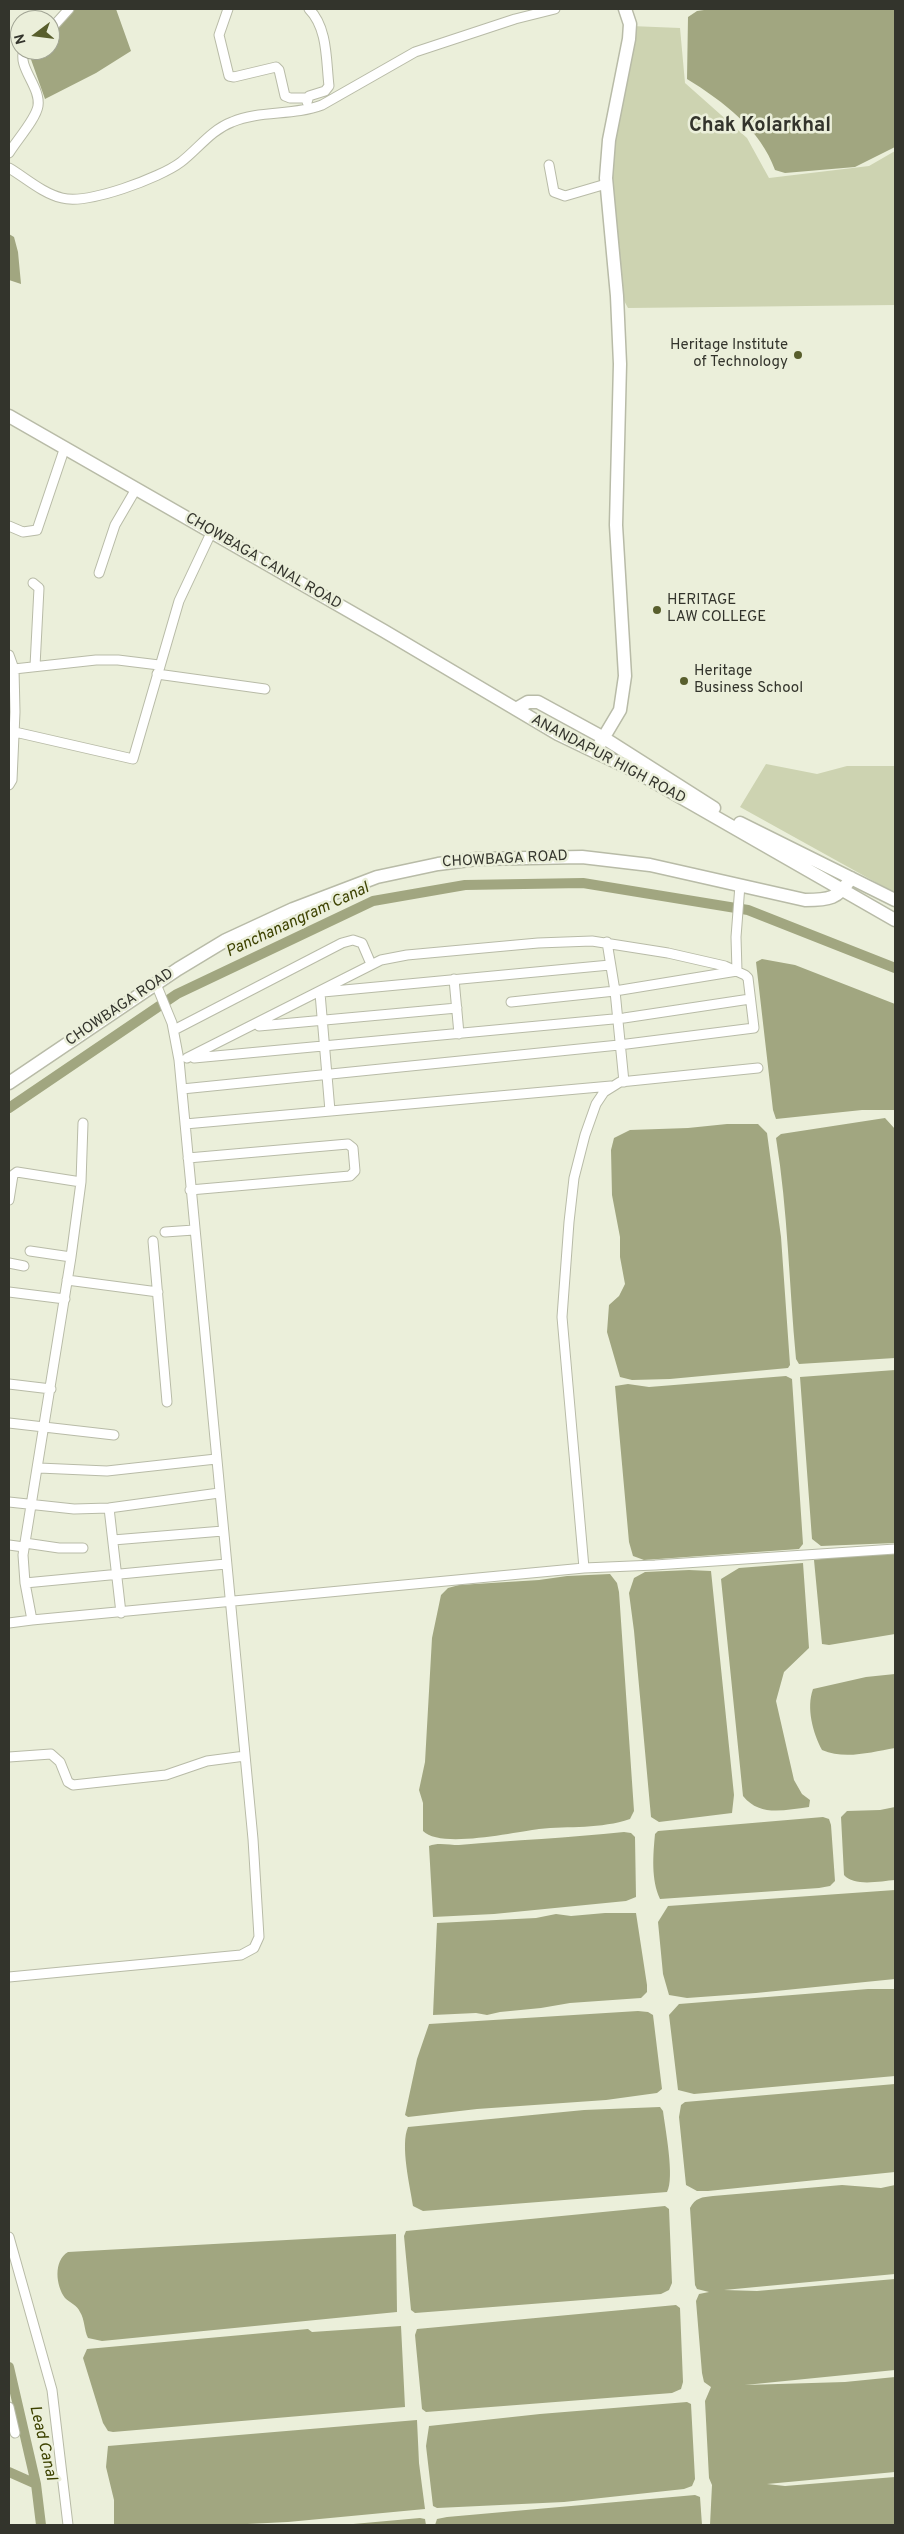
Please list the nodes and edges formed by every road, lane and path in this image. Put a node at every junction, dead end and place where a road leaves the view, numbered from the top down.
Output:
1 (228, 9) edge
2 (309, 9) edge
3 (554, 9) edge
4 (624, 9) edge
5 (23, 60) edge
6 (307, 98) junction
7 (308, 110) junction
8 (9, 153) edge
9 (549, 165) dead end
10 (9, 168) edge
11 (606, 184) junction
12 (9, 416) edge
13 (65, 447) junction
14 (136, 489) junction
15 (9, 526) edge
16 (211, 533) junction
17 (99, 573) dead end
18 (33, 583) dead end
19 (9, 655) edge
20 (35, 666) junction
21 (14, 669) junction
22 (158, 670) junction
23 (266, 689) dead end
24 (516, 709) junction
25 (15, 732) junction
26 (604, 738) junction
27 (596, 752) junction
28 (9, 786) edge
29 (851, 878) junction
30 (740, 886) junction
31 (843, 891) junction
32 (895, 900) edge
33 (895, 920) edge
34 (607, 942) junction
35 (371, 964) junction
36 (610, 965) junction
37 (737, 971) junction
38 (454, 979) junction
39 (158, 990) junction
40 (614, 991) junction
41 (317, 993) junction
42 (750, 999) junction
43 (511, 1002) dead end
44 (457, 1008) junction
45 (617, 1018) junction
46 (322, 1020) junction
47 (253, 1026) junction
48 (173, 1027) junction
49 (459, 1034) junction
50 (619, 1045) junction
51 (324, 1047) junction
52 (183, 1059) junction
53 (758, 1068) dead end
54 (327, 1074) junction
55 (624, 1082) junction
56 (9, 1083) edge
57 (611, 1086) junction
58 (182, 1089) junction
59 (330, 1111) junction
60 (83, 1123) dead end
61 (185, 1124) junction
62 (188, 1158) junction
63 (80, 1182) junction
64 (190, 1190) junction
65 (9, 1200) edge
66 (194, 1230) junction
67 (165, 1232) dead end
68 (153, 1241) dead end
69 (30, 1251) dead end
70 (71, 1257) junction
71 (9, 1263) edge
72 (24, 1266) dead end
73 (67, 1280) junction
74 (9, 1292) edge
75 (158, 1292) junction
76 (65, 1300) junction
77 (9, 1384) edge
78 (52, 1389) junction
79 (167, 1402) dead end
80 (9, 1424) edge
81 (45, 1428) junction
82 (114, 1435) dead end
83 (216, 1459) junction
84 (39, 1468) junction
85 (219, 1493) junction
86 (9, 1502) edge
87 (32, 1504) junction
88 (109, 1508) junction
89 (223, 1531) junction
90 (113, 1540) junction
91 (9, 1545) edge
92 (25, 1545) junction
93 (83, 1548) dead end
94 (895, 1549) edge
95 (226, 1564) junction
96 (584, 1568) junction
97 (117, 1575) junction
98 (25, 1583) junction
99 (229, 1601) junction
100 (121, 1613) junction
101 (32, 1620) junction
102 (9, 1622) edge
103 (9, 1756) edge
104 (245, 1756) junction
105 (9, 1977) edge
106 (9, 2237) edge
107 (9, 2407) edge
108 (15, 2433) dead end
109 (68, 2525) edge

1 - 6 street
2 - 6 street
3 - 7 street
4 - 11 street
5 - 8 street
6 - 7 street
7 - 10 street
9 - 11 street
11 - 26 street
12 - 13 street, CHOWBAGA CANAL ROAD
13 - 14 street, CHOWBAGA CANAL ROAD
13 - 15 street
14 - 16 street, CHOWBAGA CANAL ROAD
14 - 17 street
16 - 22 street
16 - 24 street, CHOWBAGA CANAL ROAD
18 - 20 street
19 - 21 street
20 - 21 street
20 - 22 street
21 - 25 street
22 - 23 street
22 - 25 street
24 - 26 street, ANANDAPUR HIGH ROAD
24 - 27 street, ANANDAPUR HIGH ROAD
25 - 28 street
26 - 27 street
26 - 29 street, ANANDAPUR HIGH ROAD
27 - 31 street, ANANDAPUR HIGH ROAD
29 - 31 street
29 - 32 street, ANANDAPUR HIGH ROAD
30 - 31 street, CHOWBAGA ROAD
30 - 37 street
30 - 39 street, CHOWBAGA ROAD
31 - 33 street, ANANDAPUR HIGH ROAD
34 - 35 street
34 - 36 street
34 - 37 street
35 - 41 street
35 - 48 street
36 - 38 street
36 - 40 street
37 - 40 street
37 - 42 street
38 - 41 street
38 - 44 street
39 - 48 street
39 - 56 street, CHOWBAGA ROAD
40 - 43 street
40 - 45 street
41 - 46 street
41 - 47 street
42 - 45 street
42 - 50 street
44 - 46 street
44 - 49 street
45 - 49 street
45 - 50 street
46 - 47 street
46 - 51 street
47 - 52 street
48 - 52 street
49 - 51 street
50 - 54 street
50 - 55 street
51 - 52 street
51 - 54 street
52 - 58 street
53 - 55 street
54 - 58 street
54 - 59 street
55 - 57 street
57 - 59 street
57 - 96 street
58 - 61 street
59 - 61 street
60 - 63 street
61 - 62 street
62 - 64 street
62 - 64 street
63 - 65 street
63 - 70 street
64 - 66 street
66 - 67 street
66 - 83 street
68 - 75 street
69 - 70 street
70 - 73 street
71 - 72 street
73 - 75 street
73 - 76 street
74 - 76 street
75 - 79 street
76 - 78 street
77 - 78 street
78 - 81 street
80 - 81 street
81 - 82 street
81 - 84 street
83 - 84 street
83 - 85 street
84 - 87 street
85 - 88 street
85 - 89 street
86 - 87 street
87 - 88 street
87 - 92 street
88 - 90 street
89 - 90 street
89 - 95 street
90 - 97 street
91 - 92 street
92 - 93 street
92 - 98 street
94 - 96 street
95 - 97 street
95 - 99 street
96 - 99 street
97 - 98 street
97 - 100 street
98 - 101 street
99 - 100 street
99 - 104 street
100 - 101 street
101 - 102 street
103 - 104 street
104 - 105 street
106 - 109 street
107 - 108 street

